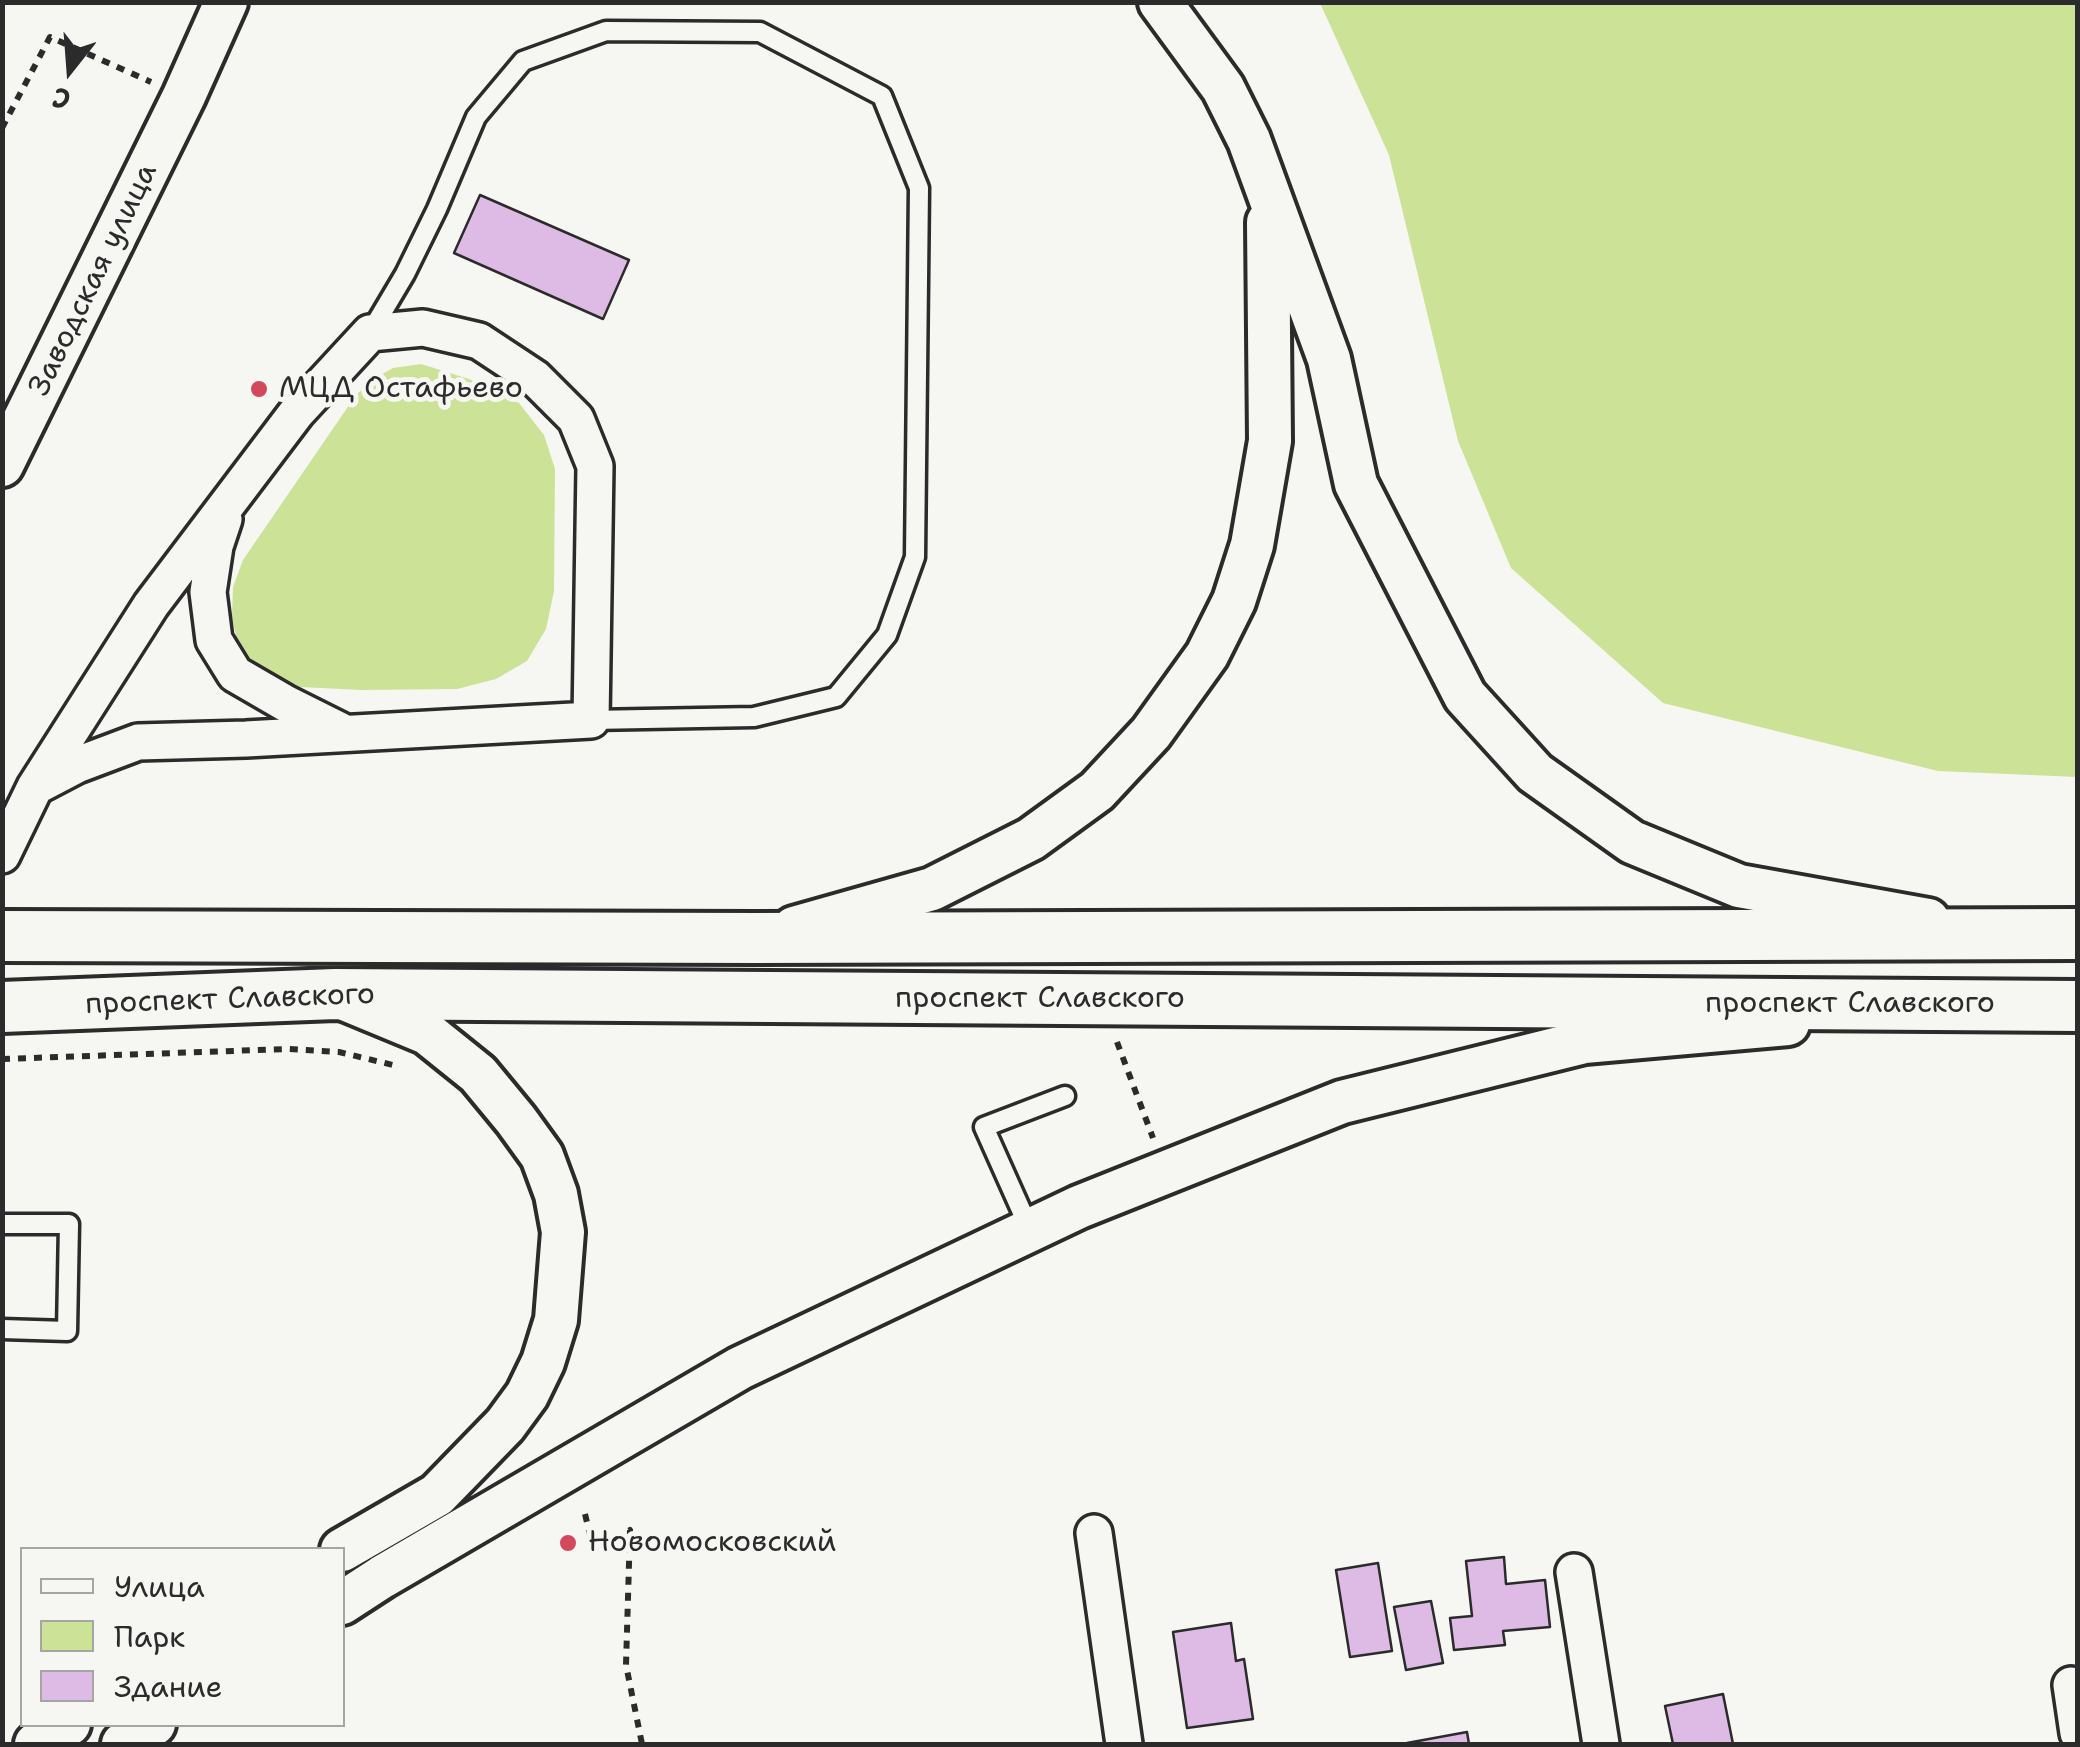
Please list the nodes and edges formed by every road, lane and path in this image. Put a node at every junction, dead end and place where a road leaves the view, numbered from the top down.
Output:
1 (226, 2) edge
2 (1160, 2) edge
3 (168, 89) junction
4 (2, 128) edge
5 (1268, 187) junction
6 (370, 333) junction
7 (2, 465) edge
8 (228, 504) junction
9 (592, 720) junction
10 (346, 733) junction
11 (35, 787) junction
12 (2, 856) edge
13 (2001, 932) junction
14 (2078, 934) edge
15 (2, 936) edge
16 (758, 938) junction
17 (335, 994) junction
18 (1994, 1006) junction
19 (2078, 1006) edge
20 (26, 1007) edge
21 (2, 1059) edge
22 (407, 1072) dead end
23 (1065, 1096) dead end
24 (2, 1224) edge
25 (1030, 1230) junction
26 (2, 1329) edge
27 (585, 1514) dead end
28 (1094, 1533) dead end
29 (345, 1548) edge
30 (1574, 1572) dead end
31 (345, 1600) edge
32 (2071, 1685) dead end
33 (65, 1727) edge
34 (149, 1727) edge
35 (2078, 1732) edge
36 (36, 1744) edge
37 (123, 1744) edge
38 (642, 1744) edge
39 (1124, 1744) edge
40 (1601, 1744) edge

1 - 3 street, Заводская улица
2 - 5 street
3 - 4 path
3 - 7 street, Заводская улица
5 - 13 street
5 - 16 street
6 - 8 street
6 - 9 street
6 - 9 lane
8 - 10 street
8 - 11 street
9 - 10 street
10 - 11 street
11 - 12 street
13 - 14 main road, проспект Славского
13 - 16 main road, проспект Славского
15 - 16 main road, проспект Славского
17 - 18 main road, проспект Славского
17 - 20 main road, проспект Славского
17 - 29 street
18 - 19 main road, проспект Славского
18 - 25 street
21 - 22 path
23 - 25 lane
24 - 26 lane
25 - 31 street
27 - 38 path
28 - 39 street
30 - 40 street
32 - 35 street
33 - 36 street
34 - 37 street

